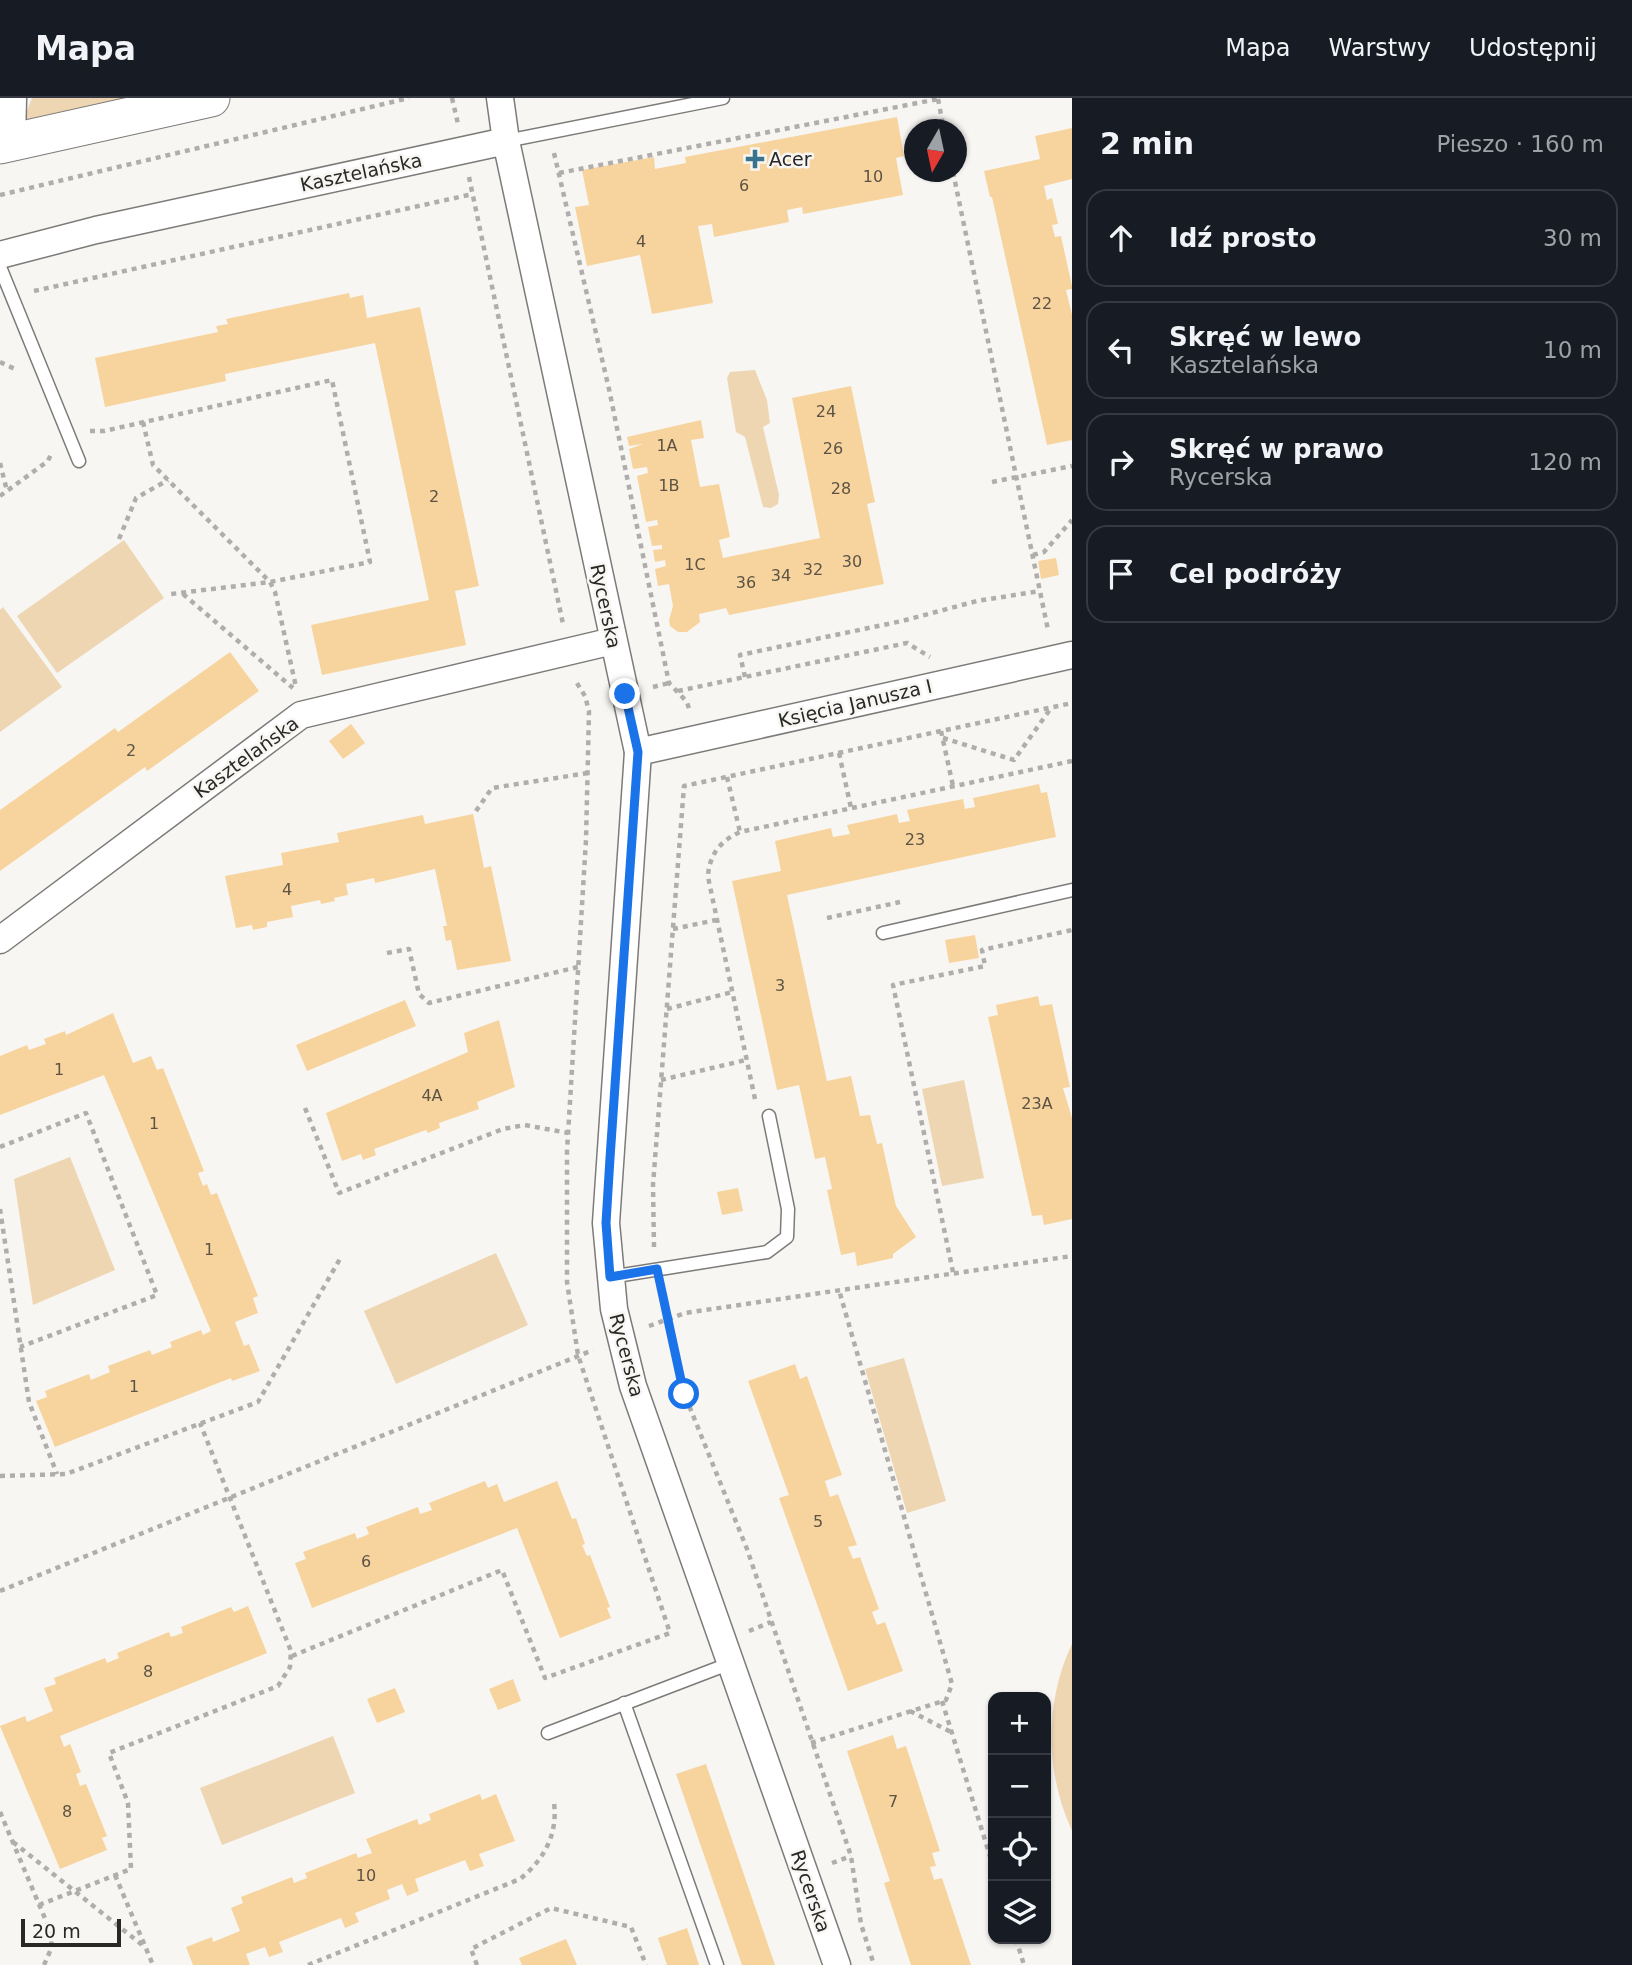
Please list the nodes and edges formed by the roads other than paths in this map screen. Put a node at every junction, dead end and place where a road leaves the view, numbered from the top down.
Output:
1 (13, 98) edge
2 (211, 98) edge
3 (500, 98) edge
4 (723, 98) edge
5 (506, 141) junction
6 (6, 143) edge
7 (0, 255) edge
8 (0, 267) edge
9 (79, 461) dead end
10 (613, 641) junction
11 (1072, 655) edge
12 (638, 752) junction
13 (1072, 890) edge
14 (883, 933) dead end
15 (0, 940) edge
16 (769, 1116) road end
17 (610, 1277) junction
18 (730, 1663) junction
19 (624, 1703) junction
20 (548, 1733) dead end
21 (718, 1965) edge
22 (837, 1965) edge

1 - 6 street
2 - 6 street
3 - 5 street, Rycerska
4 - 5 lane, Kasztelańska
5 - 7 street, Kasztelańska
5 - 10 street, Rycerska
8 - 9 lane
10 - 12 street, Rycerska
10 - 15 street, Kasztelańska
11 - 12 street, Księcia Janusza I
12 - 17 street, Rycerska
13 - 14 lane
16 - 17 lane
17 - 18 street, Rycerska
18 - 19 lane
18 - 22 street, Rycerska
19 - 20 lane
19 - 21 lane

